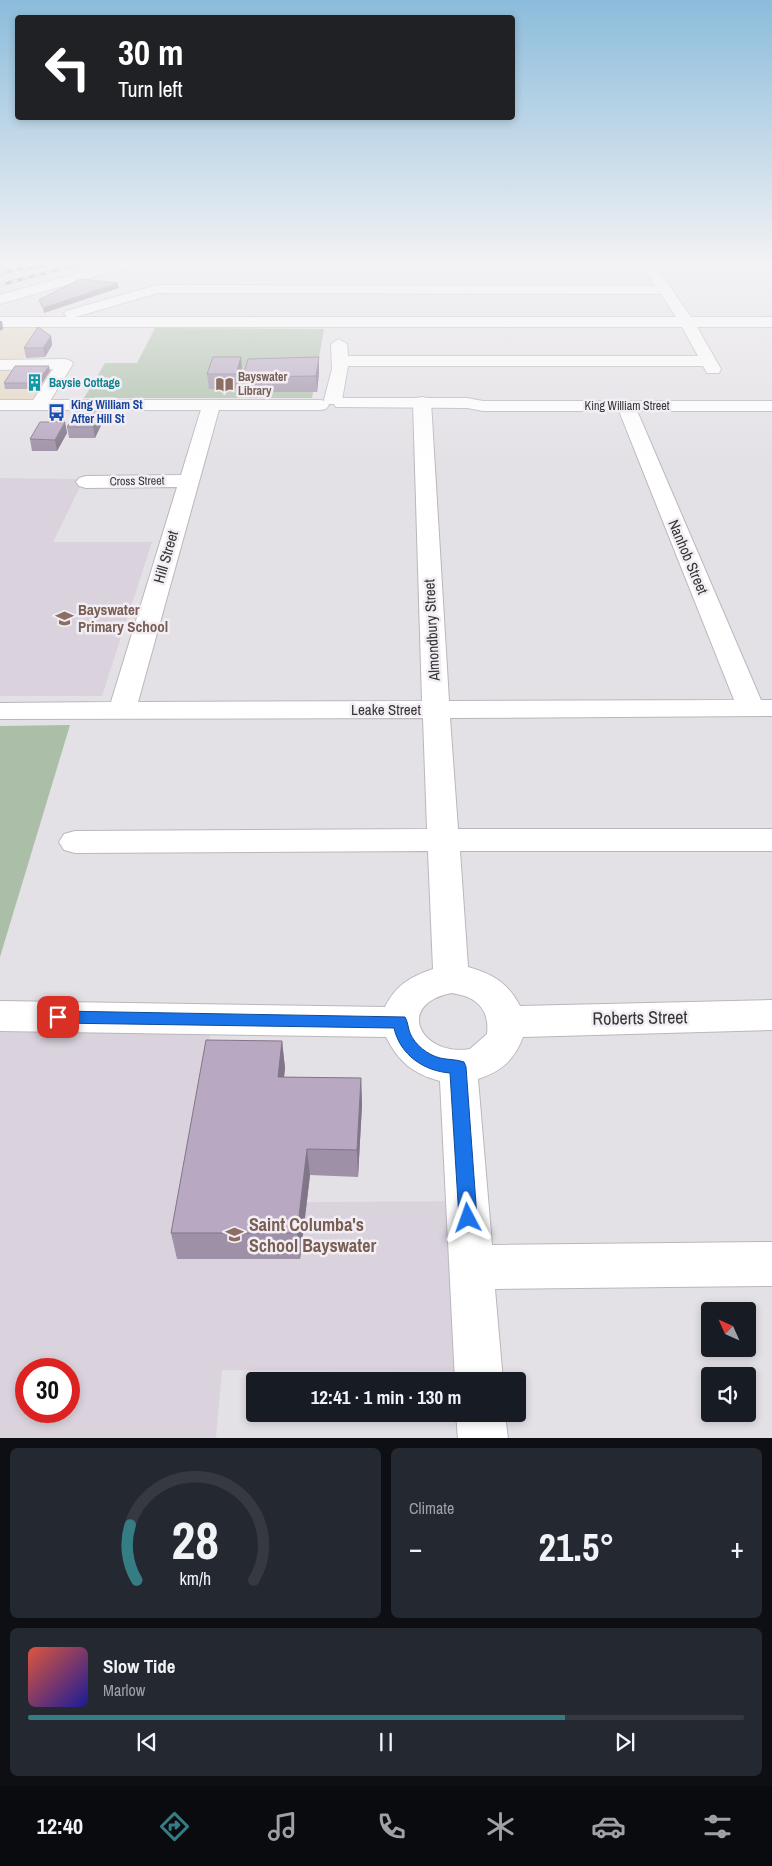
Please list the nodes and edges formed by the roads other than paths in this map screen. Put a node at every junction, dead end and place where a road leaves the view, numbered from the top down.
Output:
1 (13, 329) edge
2 (338, 329) edge
3 (692, 329) edge
4 (8, 336) dead end
5 (340, 361) junction
6 (0, 365) edge
7 (333, 404) junction
8 (0, 405) edge
9 (39, 405) junction
10 (422, 405) junction
11 (211, 406) junction
12 (626, 406) junction
13 (772, 406) edge
14 (188, 481) junction
15 (86, 482) dead end
16 (762, 708) edge
17 (122, 710) junction
18 (436, 710) junction
19 (0, 711) edge
20 (443, 840) junction
21 (772, 840) edge
22 (75, 842) dead end
23 (451, 979) junction
24 (772, 1015) edge
25 (0, 1016) edge
26 (400, 1022) junction
27 (507, 1022) junction
28 (458, 1067) junction
29 (772, 1264) edge
30 (472, 1267) junction
31 (478, 1372) edge
32 (482, 1422) edge
33 (483, 1438) edge

1 - 4 street
2 - 5 street
3 - 5 street
5 - 7 street
6 - 9 street
7 - 10 street, King William Street
7 - 11 street, King William Street
8 - 9 street, King William Street
9 - 11 street, King William Street
10 - 12 street, King William Street
10 - 18 street, Almondbury Street
11 - 14 street, Hill Street
12 - 13 street, King William Street
12 - 16 street, Nanhob Street
14 - 15 street, Cross Street
14 - 17 street, Hill Street
16 - 18 street, Leake Street
17 - 18 street, Leake Street
17 - 19 street, Leake Street
18 - 20 street, Almondbury Street
20 - 21 street
20 - 22 street
20 - 23 street, Almondbury Street
23 - 26 street
23 - 27 street
24 - 27 street, Roberts Street
25 - 26 street
26 - 28 street
27 - 28 street
28 - 30 street
29 - 30 street
30 - 31 street
32 - 33 street

